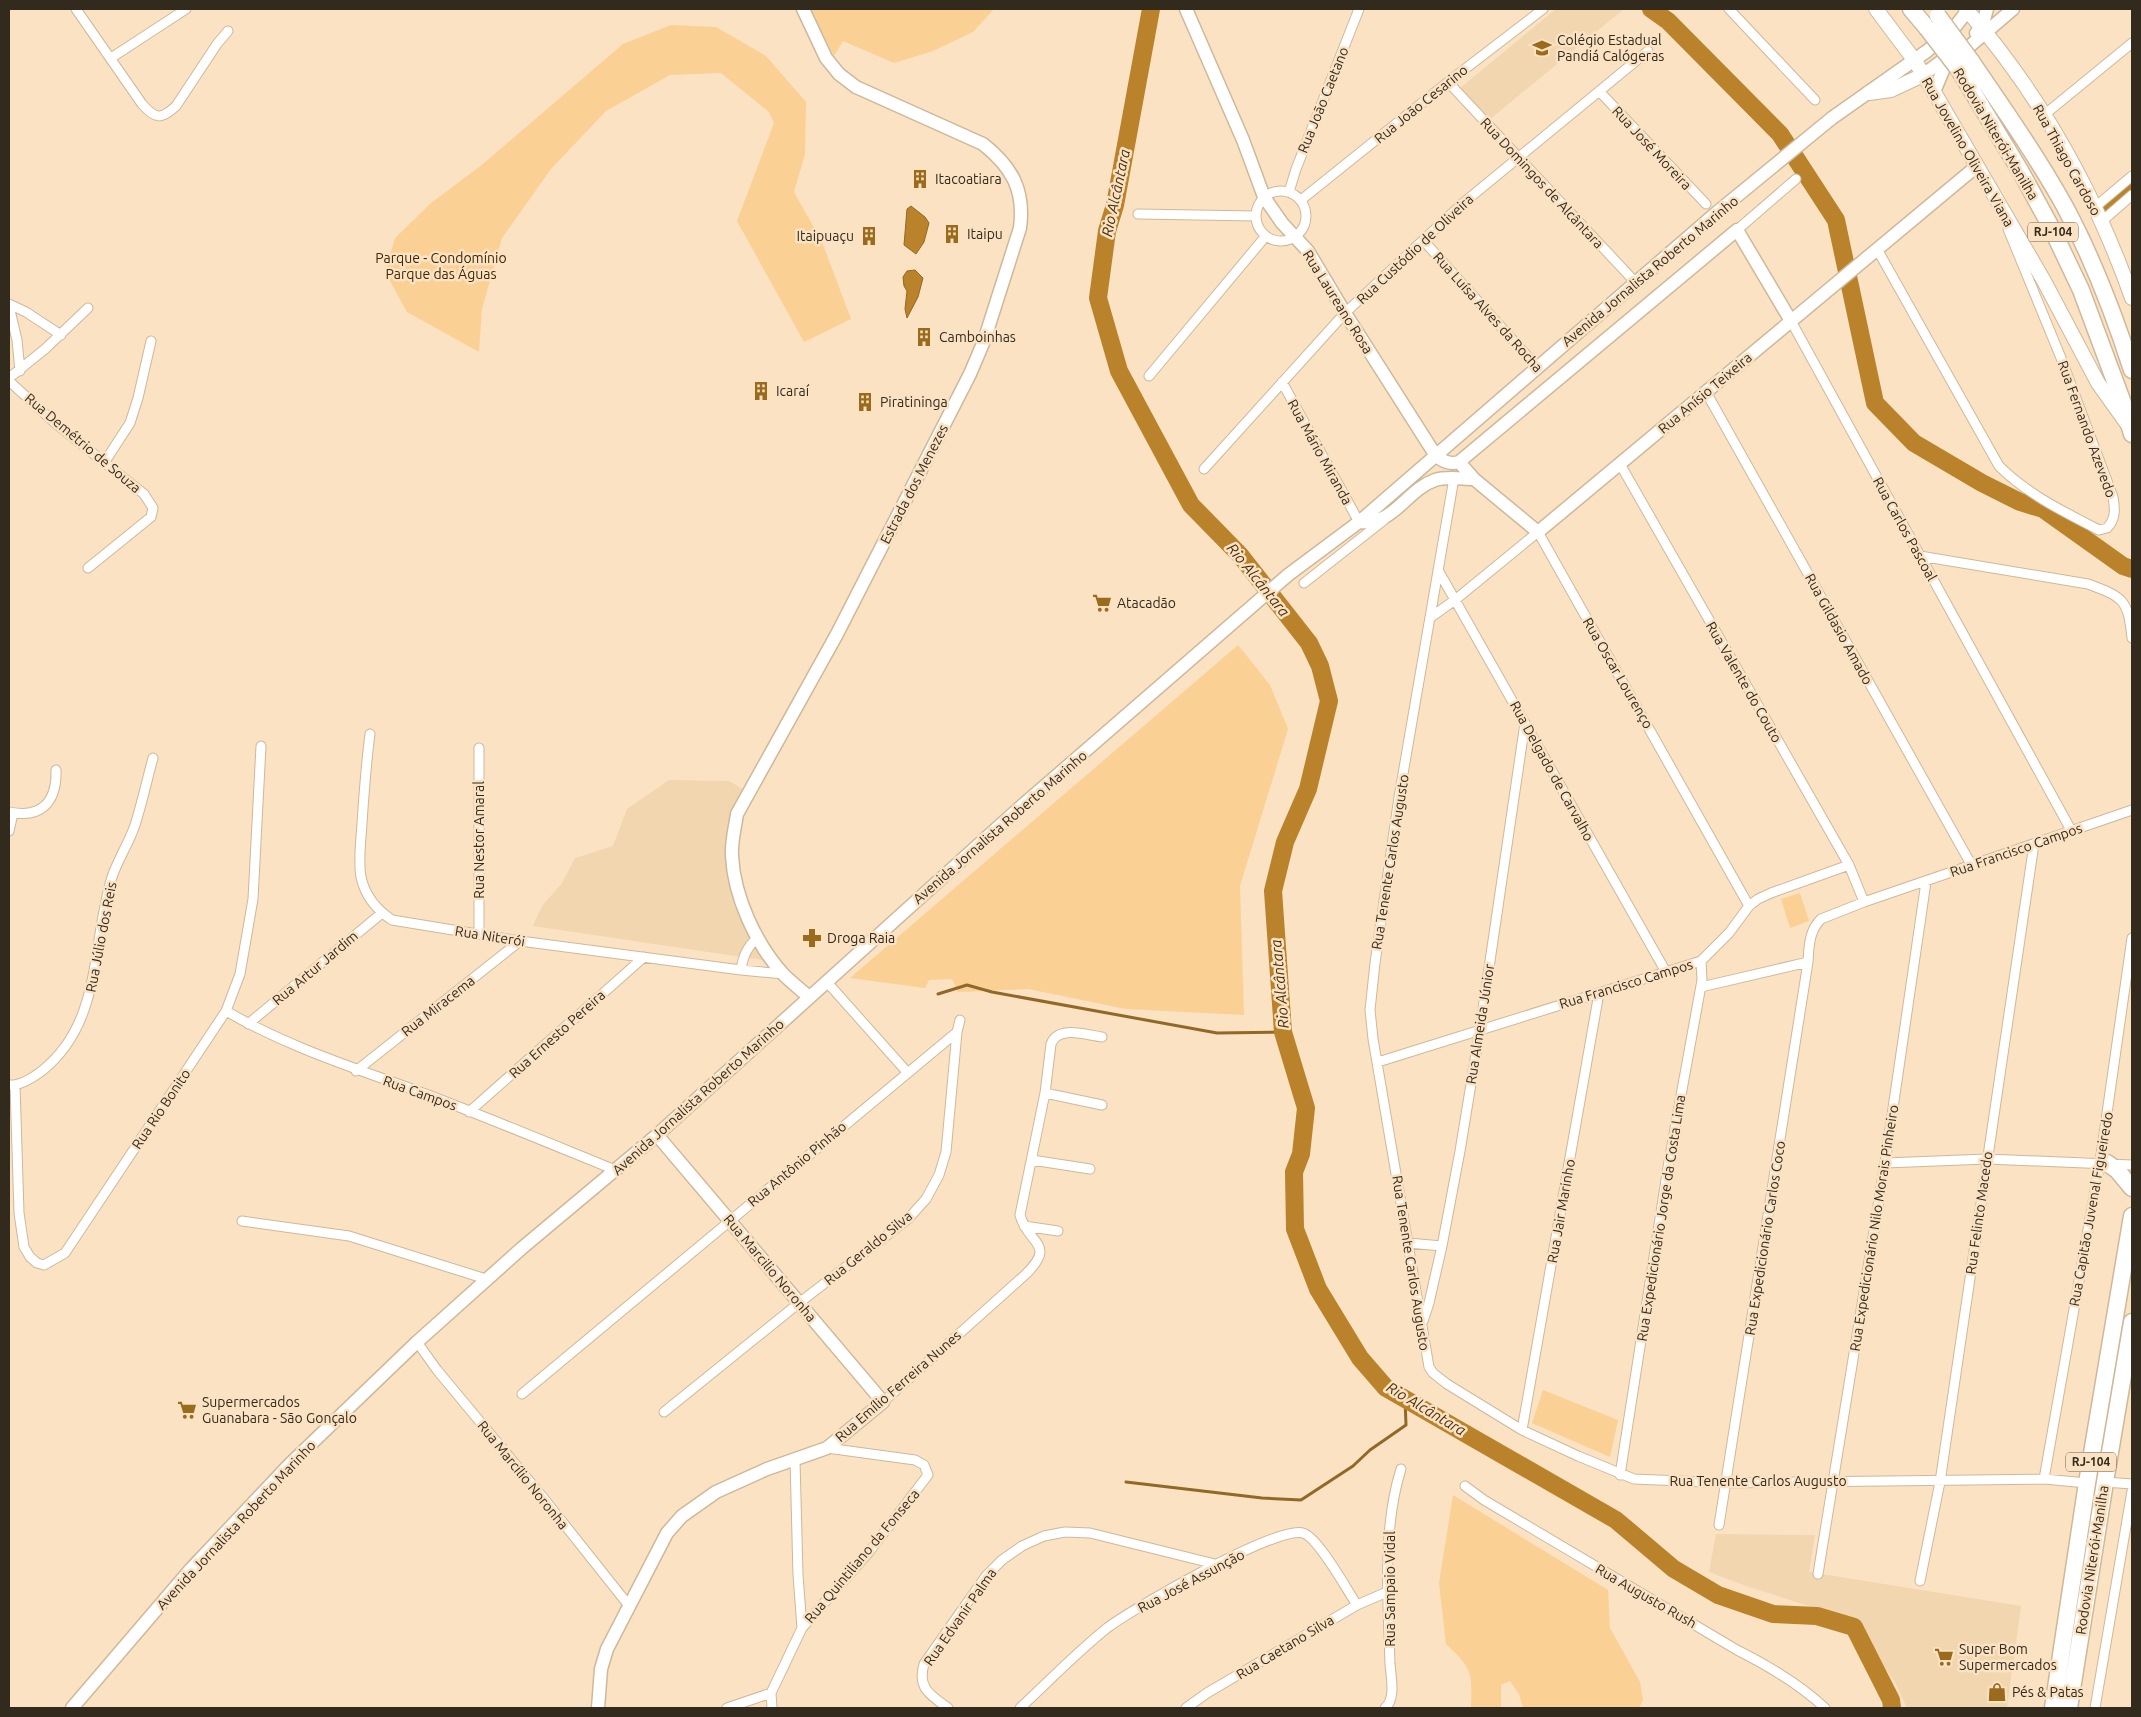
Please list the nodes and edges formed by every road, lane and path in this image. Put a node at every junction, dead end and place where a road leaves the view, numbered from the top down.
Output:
1 (76, 9) edge
2 (186, 9) edge
3 (803, 9) edge
4 (1186, 9) edge
5 (1359, 9) edge
6 (1543, 9) edge
7 (1729, 9) edge
8 (1876, 9) edge
9 (1911, 9) edge
10 (1987, 9) edge
11 (2013, 9) edge
12 (1968, 10) edge
13 (1933, 18) edge
14 (1984, 30) junction
15 (228, 31) dead end
16 (2132, 43) edge
17 (1648, 51) dead end
18 (111, 58) junction
19 (1915, 61) junction
20 (1966, 66) junction
21 (1923, 75) junction
22 (1448, 82) junction
23 (1599, 91) junction
24 (1934, 92) junction
25 (1870, 93) junction
26 (1815, 100) dead end
27 (2044, 114) junction
28 (1518, 158) junction
29 (1977, 166) junction
30 (2132, 176) edge
31 (1796, 180) dead end
32 (1289, 192) junction
33 (1264, 196) junction
34 (2132, 196) edge
35 (1301, 200) junction
36 (1998, 203) junction
37 (1706, 204) dead end
38 (2094, 208) junction
39 (1138, 214) dead end
40 (1255, 216) junction
41 (2101, 222) junction
42 (1737, 230) junction
43 (1265, 237) junction
44 (1295, 238) junction
45 (1423, 240) junction
46 (1877, 249) junction
47 (1636, 284) junction
48 (2132, 298) edge
49 (9, 305) edge
50 (88, 308) dead end
51 (1345, 313) junction
52 (1791, 321) junction
53 (61, 335) junction
54 (151, 341) dead end
55 (1537, 367) junction
56 (2132, 370) edge
57 (20, 371) junction
58 (1149, 376) dead end
59 (9, 380) edge
60 (1282, 382) junction
61 (1552, 384) junction
62 (1706, 392) junction
63 (2131, 431) edge
64 (1436, 456) junction
65 (1459, 462) junction
66 (104, 463) junction
67 (1620, 464) junction
68 (1204, 469) dead end
69 (1454, 478) junction
70 (1474, 479) junction
71 (1391, 515) junction
72 (1359, 522) junction
73 (1538, 532) junction
74 (1920, 556) junction
75 (88, 568) dead end
76 (1438, 570) junction
77 (1304, 583) dead end
78 (2132, 597) edge
79 (1455, 600) junction
80 (2122, 600) junction
81 (1431, 617) junction
82 (2132, 638) edge
83 (1525, 723) junction
84 (370, 734) dead end
85 (261, 746) dead end
86 (479, 748) dead end
87 (153, 758) dead end
88 (56, 770) dead end
89 (2132, 810) edge
90 (11, 813) edge
91 (2071, 830) junction
92 (9, 831) edge
93 (2034, 844) junction
94 (1849, 865) junction
95 (1972, 866) junction
96 (1926, 882) junction
97 (1864, 902) junction
98 (1749, 906) junction
99 (382, 913) junction
100 (479, 933) junction
101 (758, 937) junction
102 (2132, 938) edge
103 (520, 941) junction
104 (1809, 951) joint
105 (644, 957) junction
106 (1701, 961) junction
107 (1808, 962) junction
108 (741, 970) junction
109 (1666, 972) junction
110 (784, 974) junction
111 (826, 981) junction
112 (1701, 987) junction
113 (1599, 993) junction
114 (809, 997) junction
115 (226, 1011) junction
116 (960, 1020) dead end
117 (248, 1024) junction
118 (1480, 1029) junction
119 (957, 1032) junction
120 (1102, 1037) dead end
121 (1378, 1062) junction
122 (356, 1070) junction
123 (907, 1072) junction
124 (12, 1085) edge
125 (1045, 1093) junction
126 (1102, 1105) dead end
127 (469, 1112) junction
128 (657, 1135) junction
129 (1987, 1159) junction
130 (1032, 1160) junction
131 (2104, 1162) junction
132 (1885, 1163) junction
133 (2132, 1164) edge
134 (1090, 1169) dead end
135 (615, 1170) junction
136 (2132, 1188) edge
137 (2132, 1216) edge
138 (242, 1221) dead end
139 (729, 1221) junction
140 (1024, 1226) junction
141 (1058, 1231) dead end
142 (1408, 1243) junction
143 (1442, 1246) junction
144 (486, 1279) junction
145 (799, 1302) junction
146 (2132, 1322) edge
147 (1422, 1323) junction
148 (417, 1342) junction
149 (2130, 1346) edge
150 (522, 1394) dead end
151 (883, 1402) junction
152 (664, 1412) dead end
153 (1522, 1430) junction
154 (827, 1448) junction
155 (795, 1460) junction
156 (1401, 1469) dead end
157 (1620, 1474) junction
158 (2044, 1480) junction
159 (1834, 1482) junction
160 (1940, 1482) junction
161 (2104, 1482) junction
162 (1727, 1483) junction
163 (2087, 1483) junction
164 (2132, 1484) edge
165 (1465, 1486) dead end
166 (2132, 1491) edge
167 (1720, 1525) dead end
168 (1215, 1564) junction
169 (1818, 1574) dead end
170 (1920, 1581) dead end
171 (1387, 1592) junction
172 (1357, 1605) junction
173 (630, 1607) junction
174 (802, 1628) junction
175 (771, 1693) junction
176 (72, 1708) edge
177 (598, 1708) edge
178 (728, 1708) edge
179 (772, 1708) edge
180 (948, 1708) edge
181 (1020, 1708) edge
182 (1186, 1708) edge
183 (1385, 1708) edge
184 (1825, 1708) edge
185 (2053, 1708) edge
186 (2069, 1708) edge
187 (2095, 1708) edge

1 - 18 street
2 - 18 street
3 - 101 main road, Estrada dos Menezes
4 - 33 main road, Rua Laureano Rosa
5 - 32 street, Rua João Caetano
6 - 22 street, Rua João Cesarino
7 - 26 street
8 - 19 main road, Rua Jovelino Oliveira Viana
9 - 13 highway, Rodovia Niterói-Manilha / RJ-104
10 - 14 main road
11 - 14 main road
12 - 14 main road, Rua Thiago Cardoso
12 - 19 main road, Avenida Jornalista Roberto Marinho
13 - 20 highway, Rodovia Niterói-Manilha / RJ-104, bridge
14 - 21 main road
14 - 24 main road
14 - 27 main road, Rua Thiago Cardoso
15 - 18 street
16 - 27 street
17 - 23 street, Rua Custódio de Oliveira
19 - 21 main road, Rua Jovelino Oliveira Viana
19 - 25 main road, Avenida Jornalista Roberto Marinho
20 - 56 highway, Rodovia Niterói-Manilha / RJ-104
20 - 63 highway, Rodovia Niterói-Manilha / RJ-104
21 - 24 main road, Rua Jovelino Oliveira Viana
21 - 25 main road
22 - 28 street, Rua Domingos de Alcântara
22 - 35 street, Rua João Cesarino
23 - 28 street, Rua Custódio de Oliveira
23 - 37 street, Rua José Moreira
24 - 29 main road, Rua Jovelino Oliveira Viana
25 - 47 main road, Avenida Jornalista Roberto Marinho
27 - 38 main road, Rua Thiago Cardoso
28 - 45 street, Rua Custódio de Oliveira
28 - 47 street, Rua Domingos de Alcântara
29 - 36 main road, Rua Jovelino Oliveira Viana
29 - 46 main road, Rua Anísio Teixeira
30 - 38 street
31 - 42 street, Avenida Jornalista Roberto Marinho
32 - 33 street
32 - 35 street
33 - 40 street
33 - 44 main road, Rua Laureano Rosa
34 - 41 street
35 - 44 street
36 - 46 street, Rua Fernando Azevedo
36 - 63 main road, Rua Jovelino Oliveira Viana
38 - 41 main road, Rua Thiago Cardoso
39 - 40 street
40 - 43 street
41 - 48 main road, Rua Thiago Cardoso
42 - 52 main road, Rua Carlos Pascoal
42 - 61 main road, Avenida Jornalista Roberto Marinho
43 - 44 street
43 - 58 street
44 - 51 main road, Rua Laureano Rosa
45 - 51 street, Rua Custódio de Oliveira
45 - 55 street, Rua Luísa Alves da Rocha
46 - 52 main road, Rua Anísio Teixeira
47 - 55 main road, Avenida Jornalista Roberto Marinho
49 - 53 street
49 - 57 street
50 - 53 street
51 - 60 street, Rua Custódio de Oliveira
51 - 64 main road, Rua Laureano Rosa
52 - 62 main road, Rua Anísio Teixeira
52 - 74 street, Rua Carlos Pascoal
53 - 57 street
54 - 66 street
55 - 61 main road, Rua Luísa Alves da Rocha
55 - 64 main road, Avenida Jornalista Roberto Marinho
57 - 59 street
59 - 66 street, Rua Demétrio de Souza
60 - 68 street, Rua Custódio de Oliveira
60 - 72 street, Rua Mário Miranda
61 - 65 main road, Avenida Jornalista Roberto Marinho
62 - 67 main road, Rua Anísio Teixeira
62 - 95 street, Rua Gildasio Amado
64 - 65 main road
64 - 72 main road, Avenida Jornalista Roberto Marinho
65 - 70 main road, Rua Oscar Lourenço
66 - 75 street, Rua Demétrio de Souza
67 - 73 main road, Rua Anísio Teixeira
67 - 94 street, Rua Valente do Couto
69 - 70 main road, Avenida Jornalista Roberto Marinho
69 - 71 main road, Avenida Jornalista Roberto Marinho
69 - 76 street, Rua Tenente Carlos Augusto
70 - 73 main road, Rua Oscar Lourenço
71 - 72 main road, Avenida Jornalista Roberto Marinho
71 - 77 street, Avenida Jornalista Roberto Marinho
72 - 111 main road, Avenida Jornalista Roberto Marinho
73 - 79 street, Rua Anísio Teixeira
73 - 98 street, Rua Oscar Lourenço
74 - 80 street
74 - 91 street, Rua Carlos Pascoal
76 - 79 street, Rua Delgado de Carvalho
76 - 81 street, Rua Tenente Carlos Augusto
78 - 80 street
79 - 81 street, Rua Anísio Teixeira
79 - 83 street, Rua Delgado de Carvalho
80 - 82 street
81 - 121 street, Rua Tenente Carlos Augusto
83 - 109 street, Rua Delgado de Carvalho
83 - 118 street, Rua Almeida Júnior
84 - 99 street
85 - 115 street, Rua Rio Bonito
86 - 100 street, Rua Nestor Amaral
87 - 124 street, Rua Júlio dos Reis
88 - 90 street
89 - 91 street, Rua Francisco Campos
90 - 92 street
91 - 93 street, Rua Francisco Campos
93 - 95 street, Rua Francisco Campos
93 - 129 street, Rua Felinto Macedo
94 - 97 street, Rua Valente do Couto
94 - 98 street, Rua Francisco Campos
95 - 96 street, Rua Francisco Campos
96 - 97 street, Rua Francisco Campos
96 - 132 street, Rua Expedicionário Nilo Morais Pinheiro
97 - 104 street, Rua Francisco Campos
98 - 106 street, Rua Francisco Campos
99 - 100 street, Rua Niterói
99 - 117 street, Rua Artur Jardim
100 - 103 street, Rua Niterói
101 - 108 street
101 - 110 main road, Estrada dos Menezes
102 - 131 street, Rua Capitão Juvenal Figueiredo
103 - 105 street, Rua Niterói
103 - 122 street, Rua Miracema
104 - 107 street, Rua Expedicionário Carlos Coco
105 - 108 street, Rua Niterói
105 - 127 street, Rua Ernesto Pereira
106 - 109 street, Rua Francisco Campos
106 - 112 street, Rua Expedicionário Jorge da Costa Lima
107 - 112 street, Rua Francisco Campos
107 - 162 street, Rua Expedicionário Carlos Coco
108 - 110 street, Rua Niterói
109 - 113 street, Rua Francisco Campos
110 - 114 main road, Estrada dos Menezes
111 - 114 main road, Avenida Jornalista Roberto Marinho
111 - 123 street
112 - 157 street, Rua Expedicionário Jorge da Costa Lima
113 - 118 street, Rua Francisco Campos
113 - 153 street, Rua Jair Marinho
114 - 128 main road, Avenida Jornalista Roberto Marinho
115 - 117 street, Rua Campos
115 - 124 street, Rua Rio Bonito
116 - 119 street, Rua Geraldo Silva
117 - 122 street, Rua Campos
118 - 121 street, Rua Francisco Campos
118 - 143 street, Rua Almeida Júnior
119 - 123 street, Rua Antônio Pinhão
119 - 145 street, Rua Geraldo Silva
120 - 125 street
121 - 142 street, Rua Tenente Carlos Augusto
122 - 127 street, Rua Campos
123 - 139 street, Rua Antônio Pinhão
125 - 126 street
125 - 130 street
127 - 135 street, Rua Campos
128 - 135 main road, Avenida Jornalista Roberto Marinho
128 - 139 main road, Rua Marcilio Noronha
129 - 131 street
129 - 132 street
129 - 160 street, Rua Felinto Macedo
130 - 134 street
130 - 140 street
131 - 133 street
131 - 136 highway
131 - 158 street, Rua Capitão Juvenal Figueiredo
132 - 159 street, Rua Expedicionário Nilo Morais Pinheiro
135 - 144 main road, Avenida Jornalista Roberto Marinho
137 - 163 highway, Rodovia Niterói-Manilha / RJ-104
138 - 144 street
139 - 145 main road, Rua Marcilio Noronha
139 - 150 street, Rua Antônio Pinhão
140 - 141 street
140 - 151 street, Rua Emílio Ferreira Nunes
142 - 143 street
142 - 147 street, Rua Tenente Carlos Augusto
143 - 147 street, Rua Almeida Júnior
144 - 148 main road, Avenida Jornalista Roberto Marinho
145 - 151 main road, Rua Marcilio Noronha
145 - 152 street, Rua Geraldo Silva
146 - 149 highway, Rodovia Niterói-Manilha / RJ-104
147 - 153 street, Rua Tenente Carlos Augusto
148 - 173 street, Rua Marcílio Noronha
148 - 176 main road, Avenida Jornalista Roberto Marinho
149 - 161 highway, Rodovia Niterói-Manilha / RJ-104
151 - 154 main road, Rua Emílio Ferreira Nunes
153 - 157 street, Rua Tenente Carlos Augusto
154 - 155 main road, Rua Emílio Ferreira Nunes
154 - 174 street, Rua Quintiliano da Fonseca
155 - 173 main road, Rua Emílio Ferreira Nunes
155 - 174 street
156 - 171 street, Rua Sampaio Vidal
157 - 162 street, Rua Tenente Carlos Augusto
158 - 160 street, Rua Tenente Carlos Augusto
158 - 163 street, Rua Tenente Carlos Augusto
159 - 160 street, Rua Tenente Carlos Augusto
159 - 162 street, Rua Tenente Carlos Augusto
159 - 169 street, Rua Expedicionário Nilo Morais Pinheiro
160 - 170 street, Rua Felinto Macedo
161 - 164 street
161 - 186 highway, Rodovia Niterói-Manilha / RJ-104
162 - 167 street, Rua Expedicionário Carlos Coco
163 - 185 highway, Rodovia Niterói-Manilha / RJ-104
165 - 184 street, Rua Augusto Rush
166 - 187 street
168 - 172 street, Rua José Assunção
168 - 180 street, Rua Edvanir Palma
168 - 181 street, Rua José Assunção
171 - 172 street, Rua Caetano Silva
171 - 183 street, Rua Sampaio Vidal
172 - 182 street, Rua Caetano Silva
173 - 177 main road, Rua Emílio Ferreira Nunes
174 - 175 street
175 - 178 street
175 - 179 street

